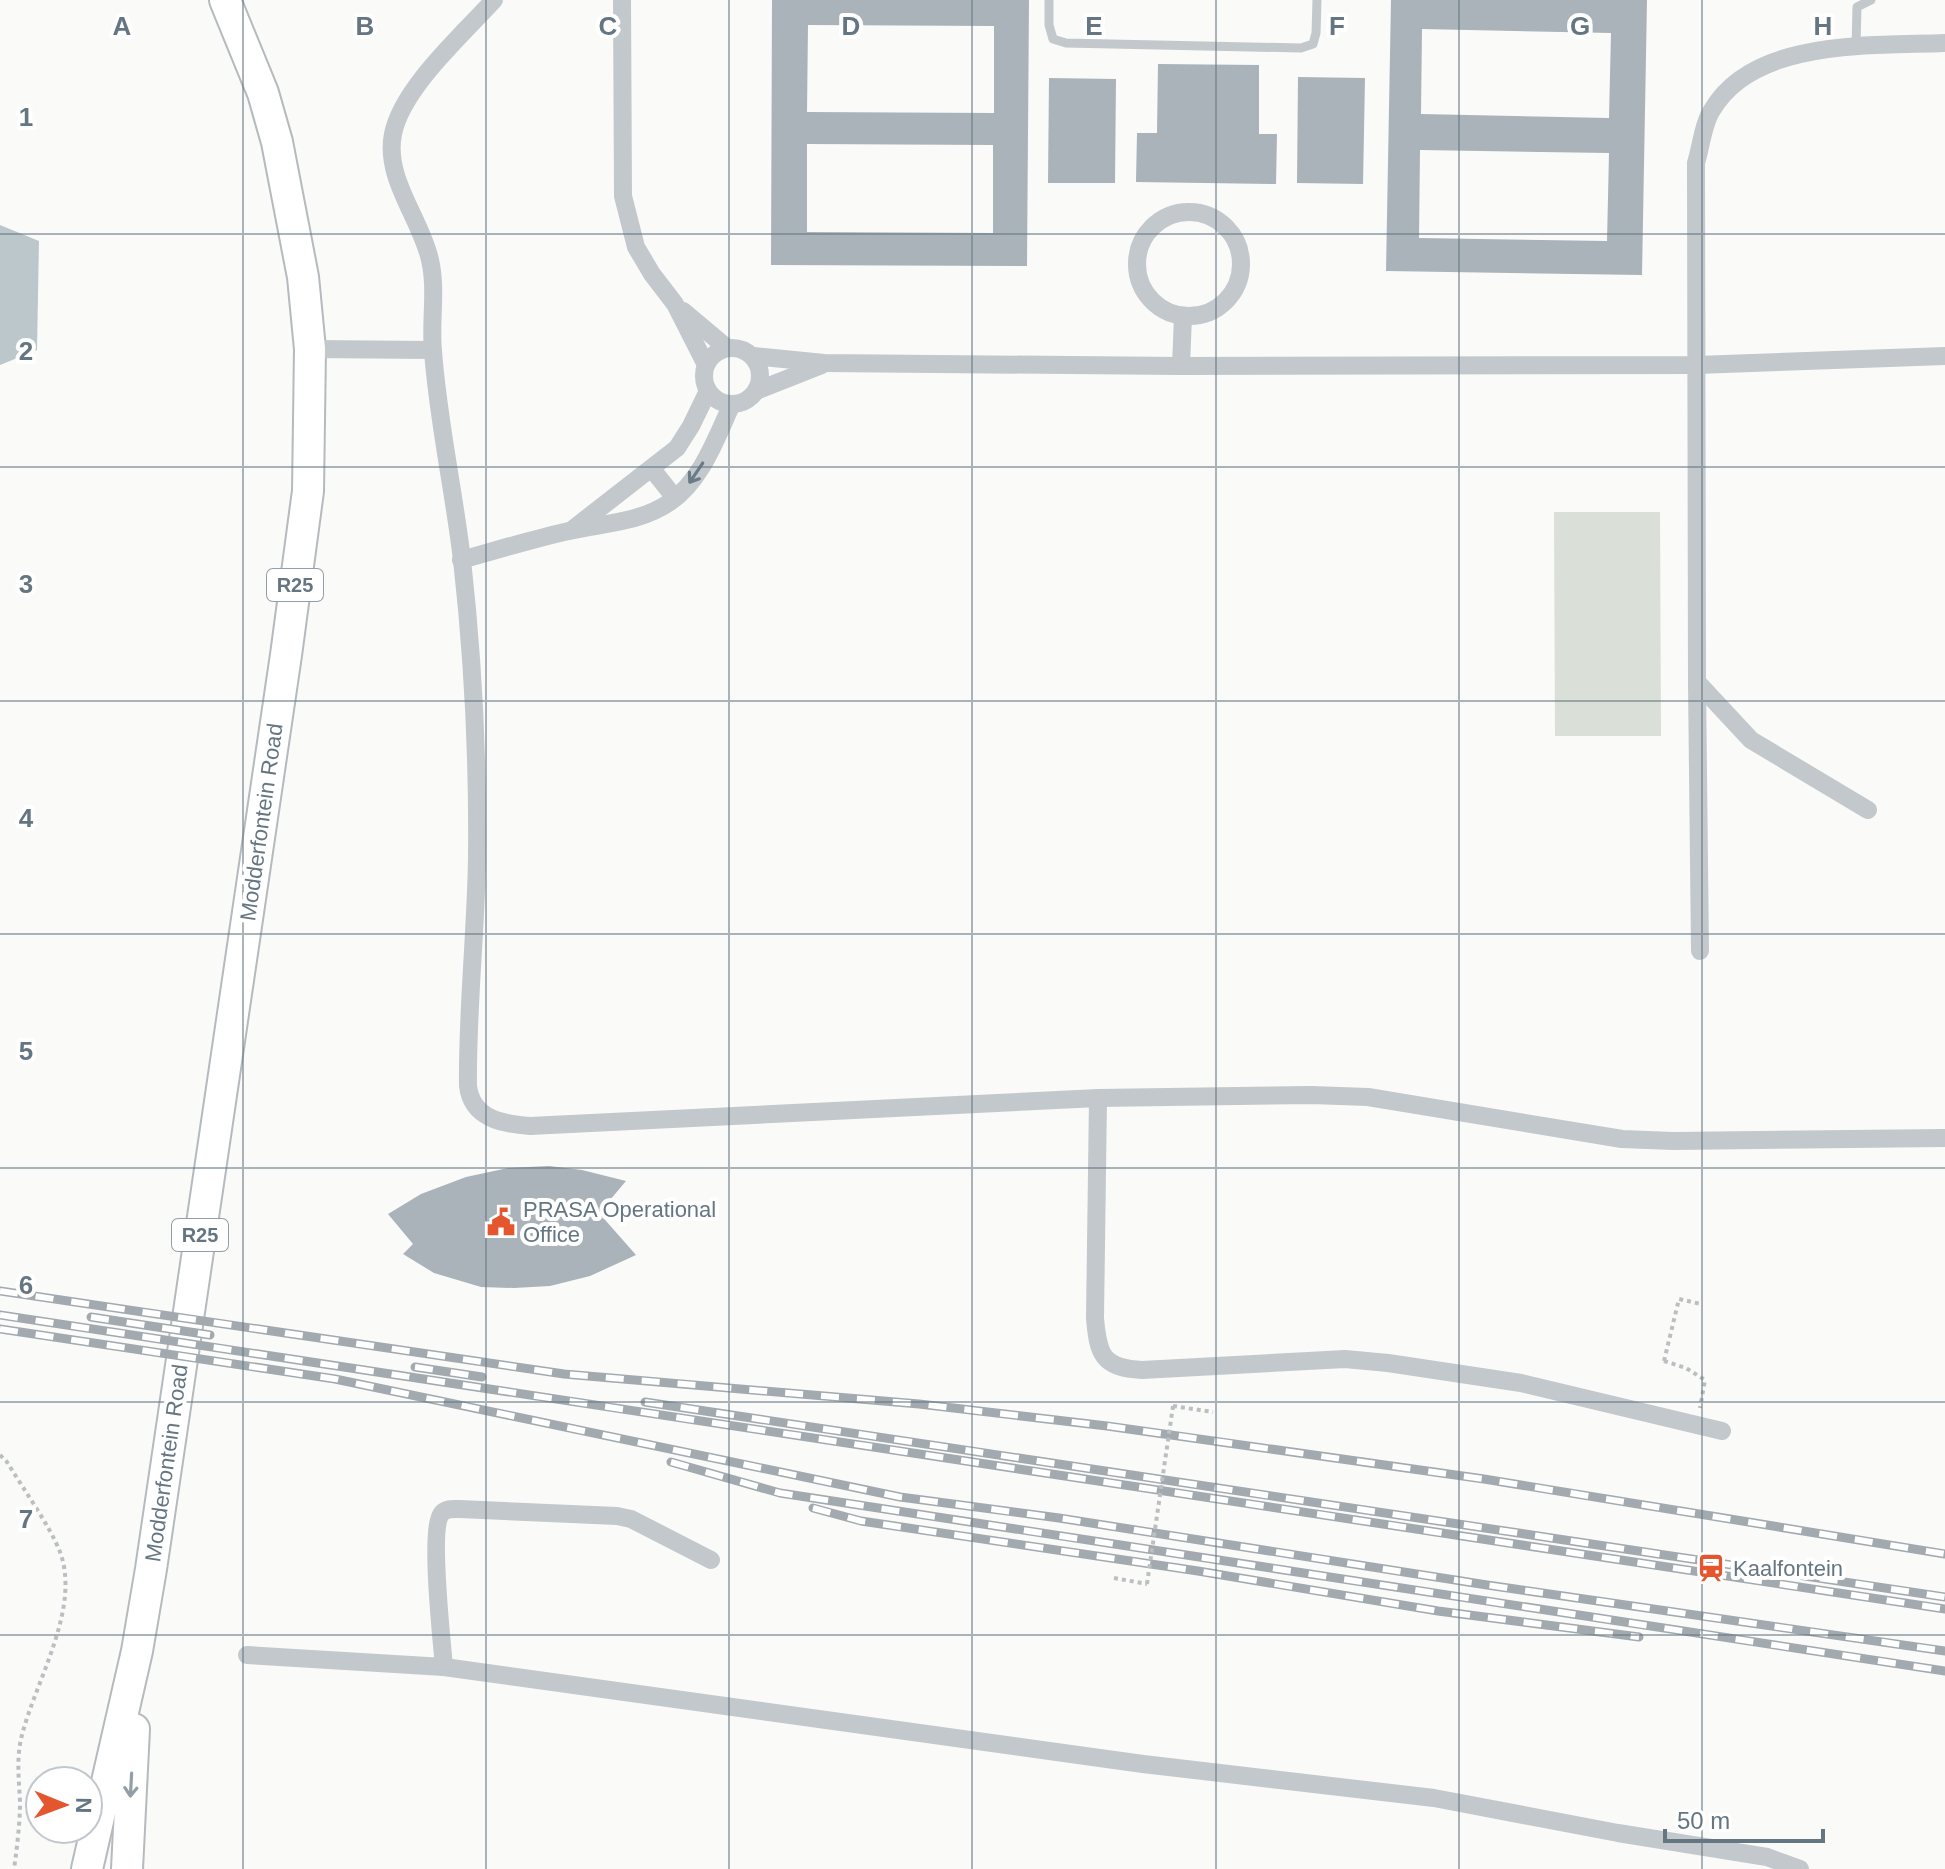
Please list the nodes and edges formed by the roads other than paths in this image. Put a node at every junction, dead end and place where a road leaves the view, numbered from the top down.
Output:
1 (225, 0) edge
2 (494, 0) edge
3 (622, 0) edge
4 (1049, 0) edge
5 (1317, 0) edge
6 (1871, 0) edge
7 (1945, 43) edge
8 (1856, 46) junction
9 (675, 304) junction
10 (1183, 316) junction
11 (727, 348) junction
12 (310, 349) junction
13 (432, 350) junction
14 (753, 356) junction
15 (1945, 356) edge
16 (824, 363) junction
17 (706, 365) junction
18 (1697, 365) junction
19 (1181, 366) junction
20 (708, 391) junction
21 (756, 391) junction
22 (732, 404) junction
23 (652, 469) junction
24 (675, 498) junction
25 (571, 530) junction
26 (461, 560) junction
27 (1697, 682) junction
28 (1868, 810) dead end
29 (1700, 951) dead end
30 (1098, 1098) junction
31 (1945, 1138) edge
32 (1722, 1431) dead end
33 (711, 1560) dead end
34 (137, 1651) junction
35 (247, 1655) dead end
36 (444, 1667) junction
37 (87, 1869) edge
38 (127, 1869) edge
39 (1800, 1869) edge

1 - 12 main road, Modderfontein Road / R25
2 - 13 street
3 - 9 street
4 - 5 lane
6 - 8 lane
7 - 8 street
8 - 18 street
9 - 11 street
9 - 17 street
10 - 10 street
10 - 19 street
11 - 14 street
11 - 17 street
12 - 13 street
12 - 34 main road, Modderfontein Road / R25
13 - 26 street
14 - 16 street
14 - 21 street
15 - 18 street
16 - 19 street
16 - 21 street
17 - 20 street
18 - 19 street
18 - 27 street
20 - 22 street
20 - 23 street
21 - 22 street
22 -> 24 street
23 - 24 street
23 - 25 street
24 - 25 street
25 - 26 street
26 - 30 street
27 - 28 street
27 - 29 street
30 - 31 street
30 - 32 street
33 - 36 street
34 - 37 main road, Modderfontein Road / R25
34 -> 38 main road, Modderfontein Road / R25
35 - 36 street
36 - 39 street

